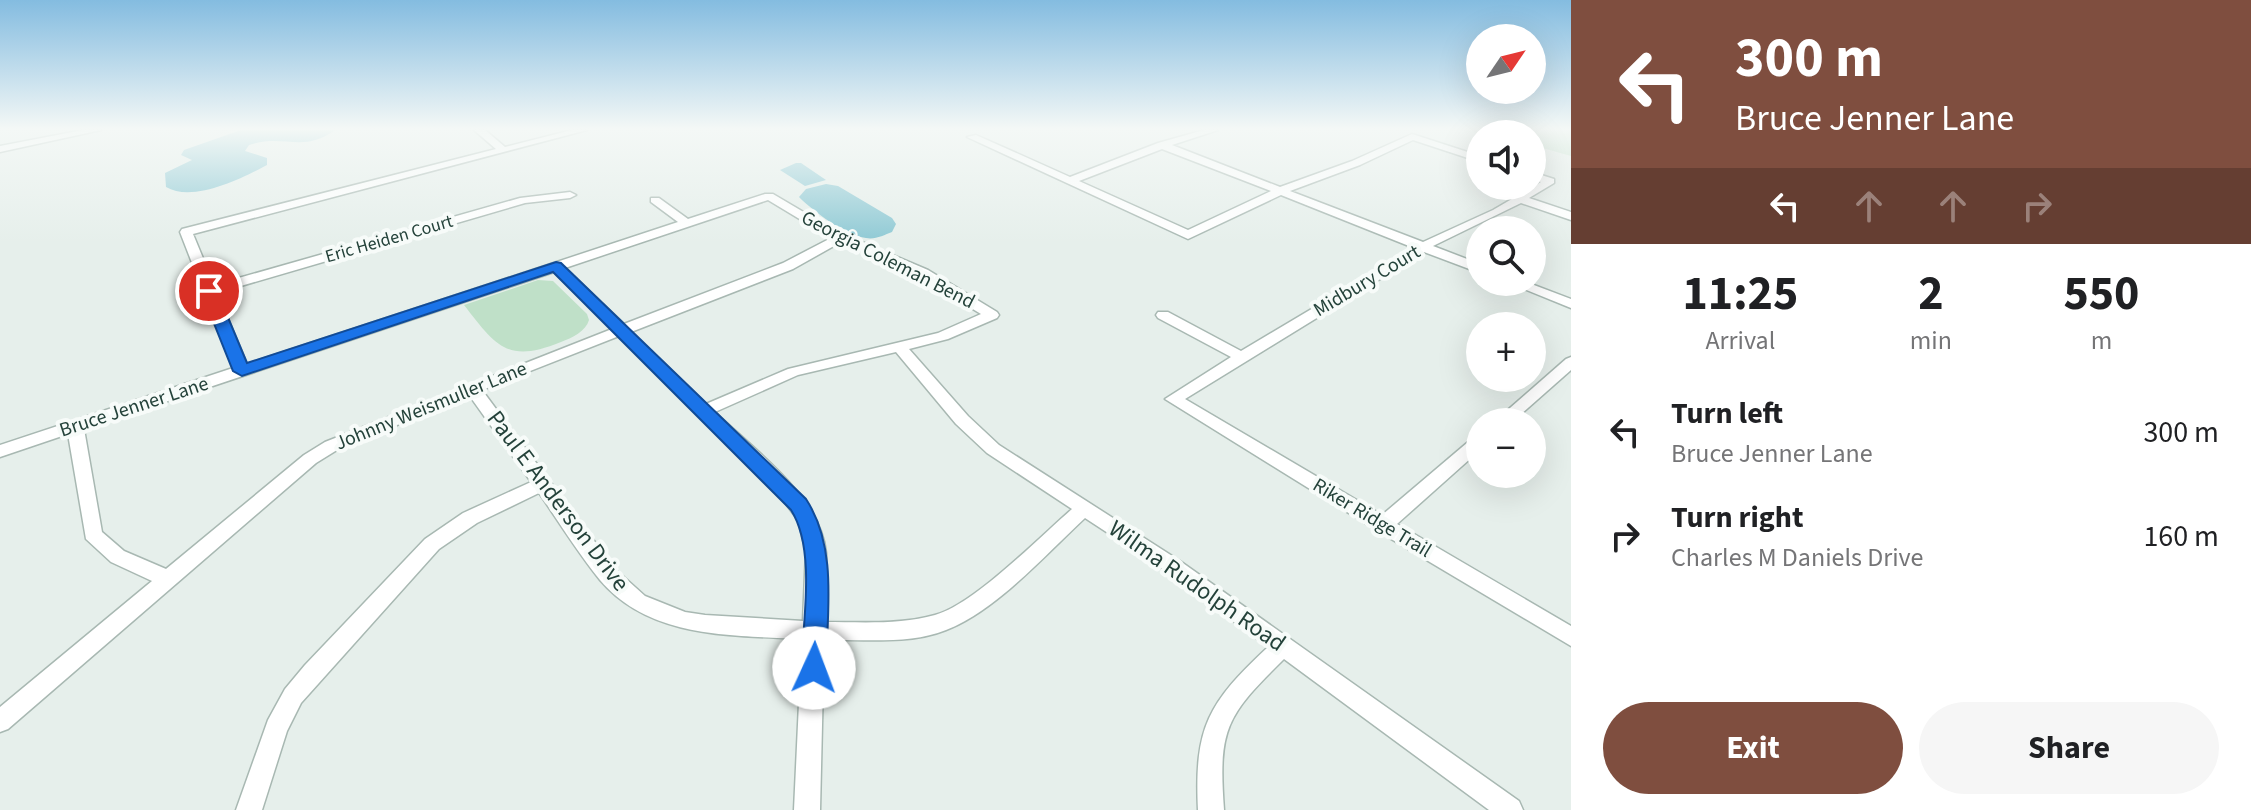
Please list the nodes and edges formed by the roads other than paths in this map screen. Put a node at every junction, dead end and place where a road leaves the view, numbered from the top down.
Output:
1 (434, 168) edge
2 (1041, 168) edge
3 (1104, 168) edge
4 (1220, 168) edge
5 (1343, 168) edge
6 (1070, 181) junction
7 (1279, 191) junction
8 (570, 195) dead end
9 (769, 196) joint
10 (655, 200) dead end
11 (1518, 200) edge
12 (1523, 200) edge
13 (1571, 216) edge
14 (686, 223) junction
15 (840, 238) junction
16 (1423, 247) junction
17 (1466, 264) edge
18 (556, 266) junction
19 (209, 291) junction
20 (1546, 294) edge
21 (1571, 304) edge
22 (1163, 315) dead end
23 (622, 330) junction
24 (900, 347) junction
25 (1241, 357) junction
26 (1571, 362) edge
27 (242, 371) junction
28 (472, 388) junction
29 (1173, 399) joint
30 (1518, 408) edge
31 (704, 411) junction
32 (75, 426) junction
33 (0, 451) edge
34 (1466, 453) edge
35 (543, 484) junction
36 (1085, 508) junction
37 (1383, 525) junction
38 (170, 579) junction
39 (815, 631) junction
40 (1571, 637) edge
41 (1283, 646) junction
42 (0, 721) edge
43 (249, 810) edge
44 (807, 810) edge
45 (1211, 810) edge
46 (1510, 810) edge

1 - 19 street
2 - 6 street
3 - 6 street
4 - 7 street
5 - 7 street
6 - 7 street
7 - 16 street
8 - 19 street, Eric Heiden Court
9 - 14 street, Bruce Jenner Lane
9 - 15 street, Georgia Coleman Bend
10 - 14 street
11 - 16 street, Midbury Court
12 - 13 street
14 - 18 street, Bruce Jenner Lane
15 - 23 street, Johnny Weismuller Lane
15 - 24 street, Georgia Coleman Bend
16 - 17 street
16 - 25 street, Midbury Court
18 - 23 street
18 - 27 street, Bruce Jenner Lane
19 - 27 street
20 - 21 street
22 - 25 street
23 - 28 street, Johnny Weismuller Lane
23 - 31 street
24 - 31 street, Georgia Coleman Bend
24 - 36 street, Wilma Rudolph Road
25 - 29 street, Midbury Court
26 - 30 street
27 - 32 street, Bruce Jenner Lane
28 - 35 street, Paul E Anderson Drive
28 - 38 street, Johnny Weismuller Lane
29 - 37 street, Riker Ridge Trail
31 - 39 street
32 - 33 street, Bruce Jenner Lane
32 - 38 street
34 - 37 street
35 - 39 street, Paul E Anderson Drive
35 - 43 street
36 - 39 street, Paul E Anderson Drive
36 - 41 street, Wilma Rudolph Road
37 - 40 street, Riker Ridge Trail
38 - 42 street, Johnny Weismuller Lane
39 - 44 street
41 - 45 street
41 - 46 street, Wilma Rudolph Road

